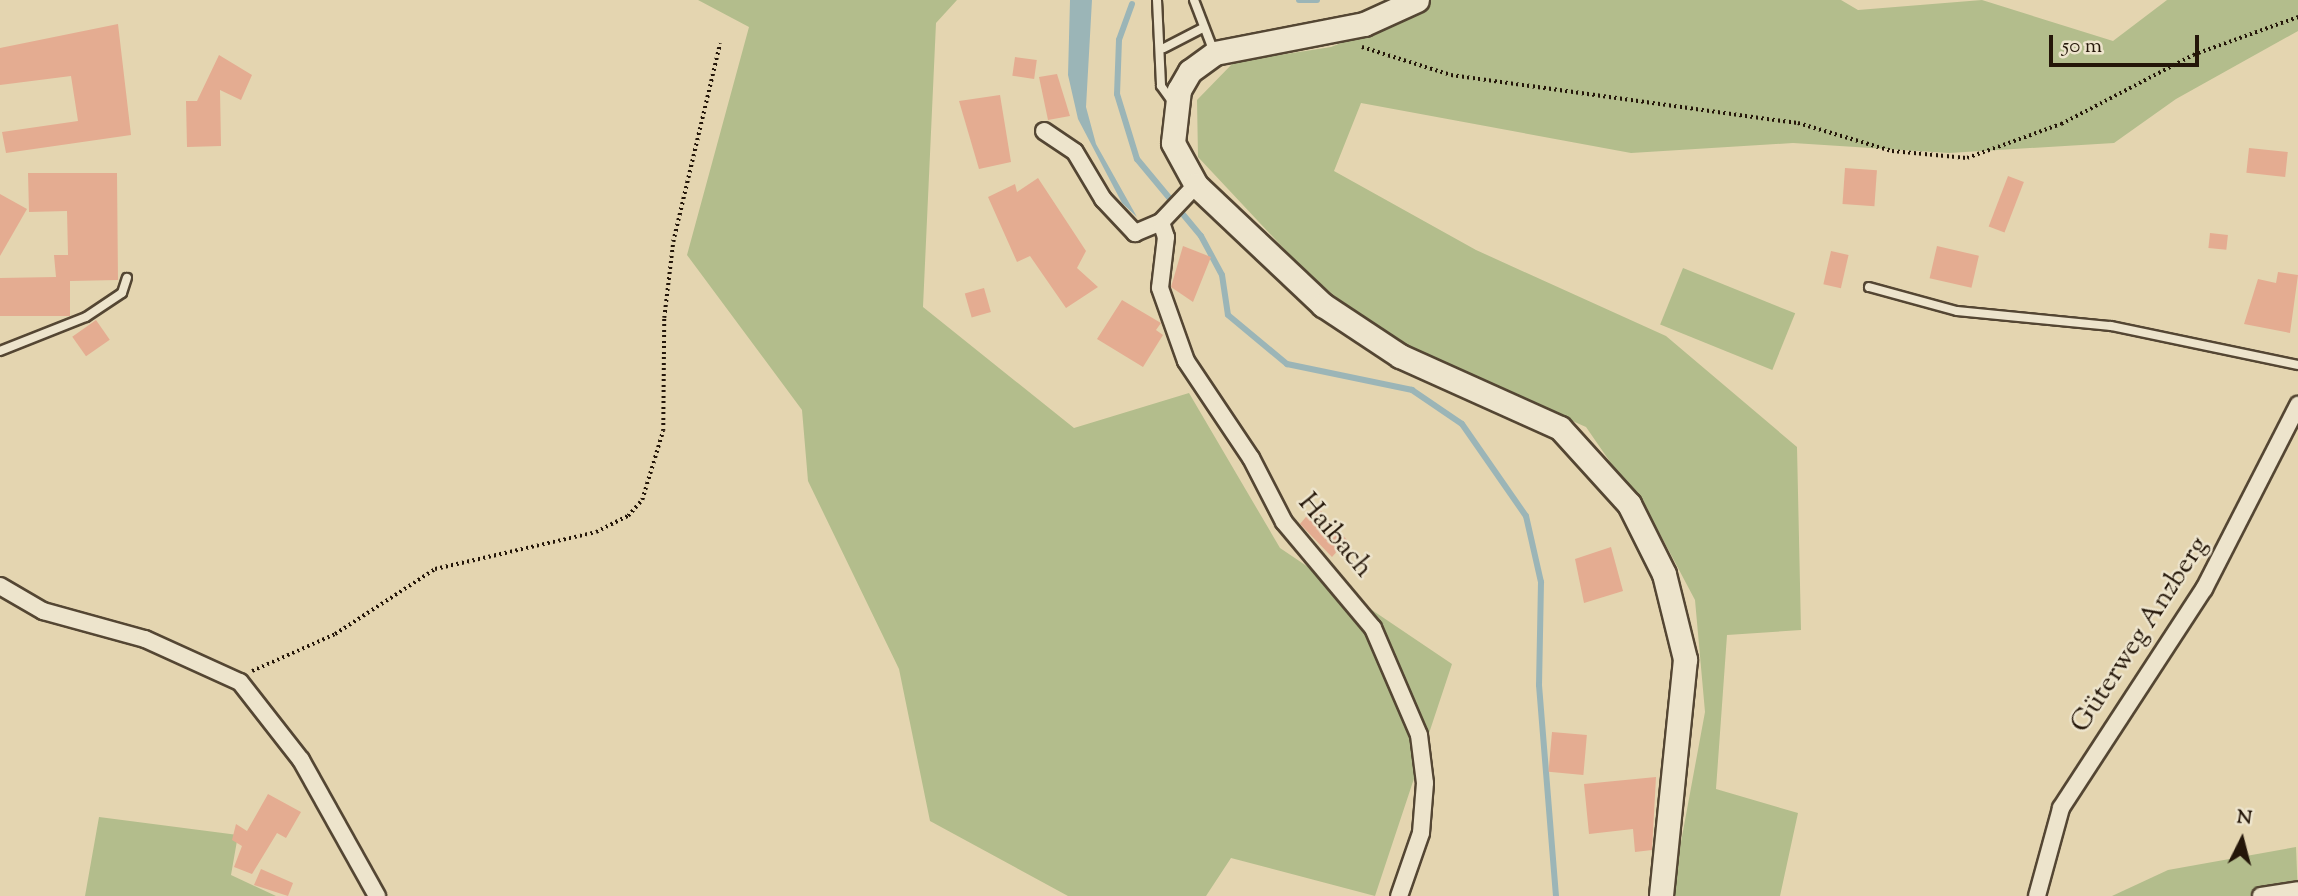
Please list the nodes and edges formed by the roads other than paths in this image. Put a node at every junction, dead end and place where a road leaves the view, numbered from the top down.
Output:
1 (1157, 0) edge
2 (1194, 0) edge
3 (1417, 0) edge
4 (1201, 29) junction
5 (1164, 48) junction
6 (1215, 53) junction
7 (1174, 103) junction
8 (1044, 131) dead end
9 (1188, 192) junction
10 (1165, 218) junction
11 (127, 278) dead end
12 (1869, 287) dead end
13 (0, 351) edge
14 (2298, 365) edge
15 (2298, 405) edge
16 (0, 586) edge
17 (2298, 890) edge
18 (377, 896) edge
19 (1399, 896) edge
20 (1661, 896) edge
21 (2037, 896) edge
22 (2261, 896) edge

1 - 5 lane
2 - 4 lane
3 - 6 main road
4 - 5 lane
4 - 6 lane
5 - 7 lane
6 - 7 main road
7 - 9 main road
8 - 10 street
9 - 10 street
9 - 20 main road
10 - 19 street, Haibach
11 - 13 lane
12 - 14 lane
15 - 21 street, Güterweg Anzberg
16 - 18 street
17 - 22 street

